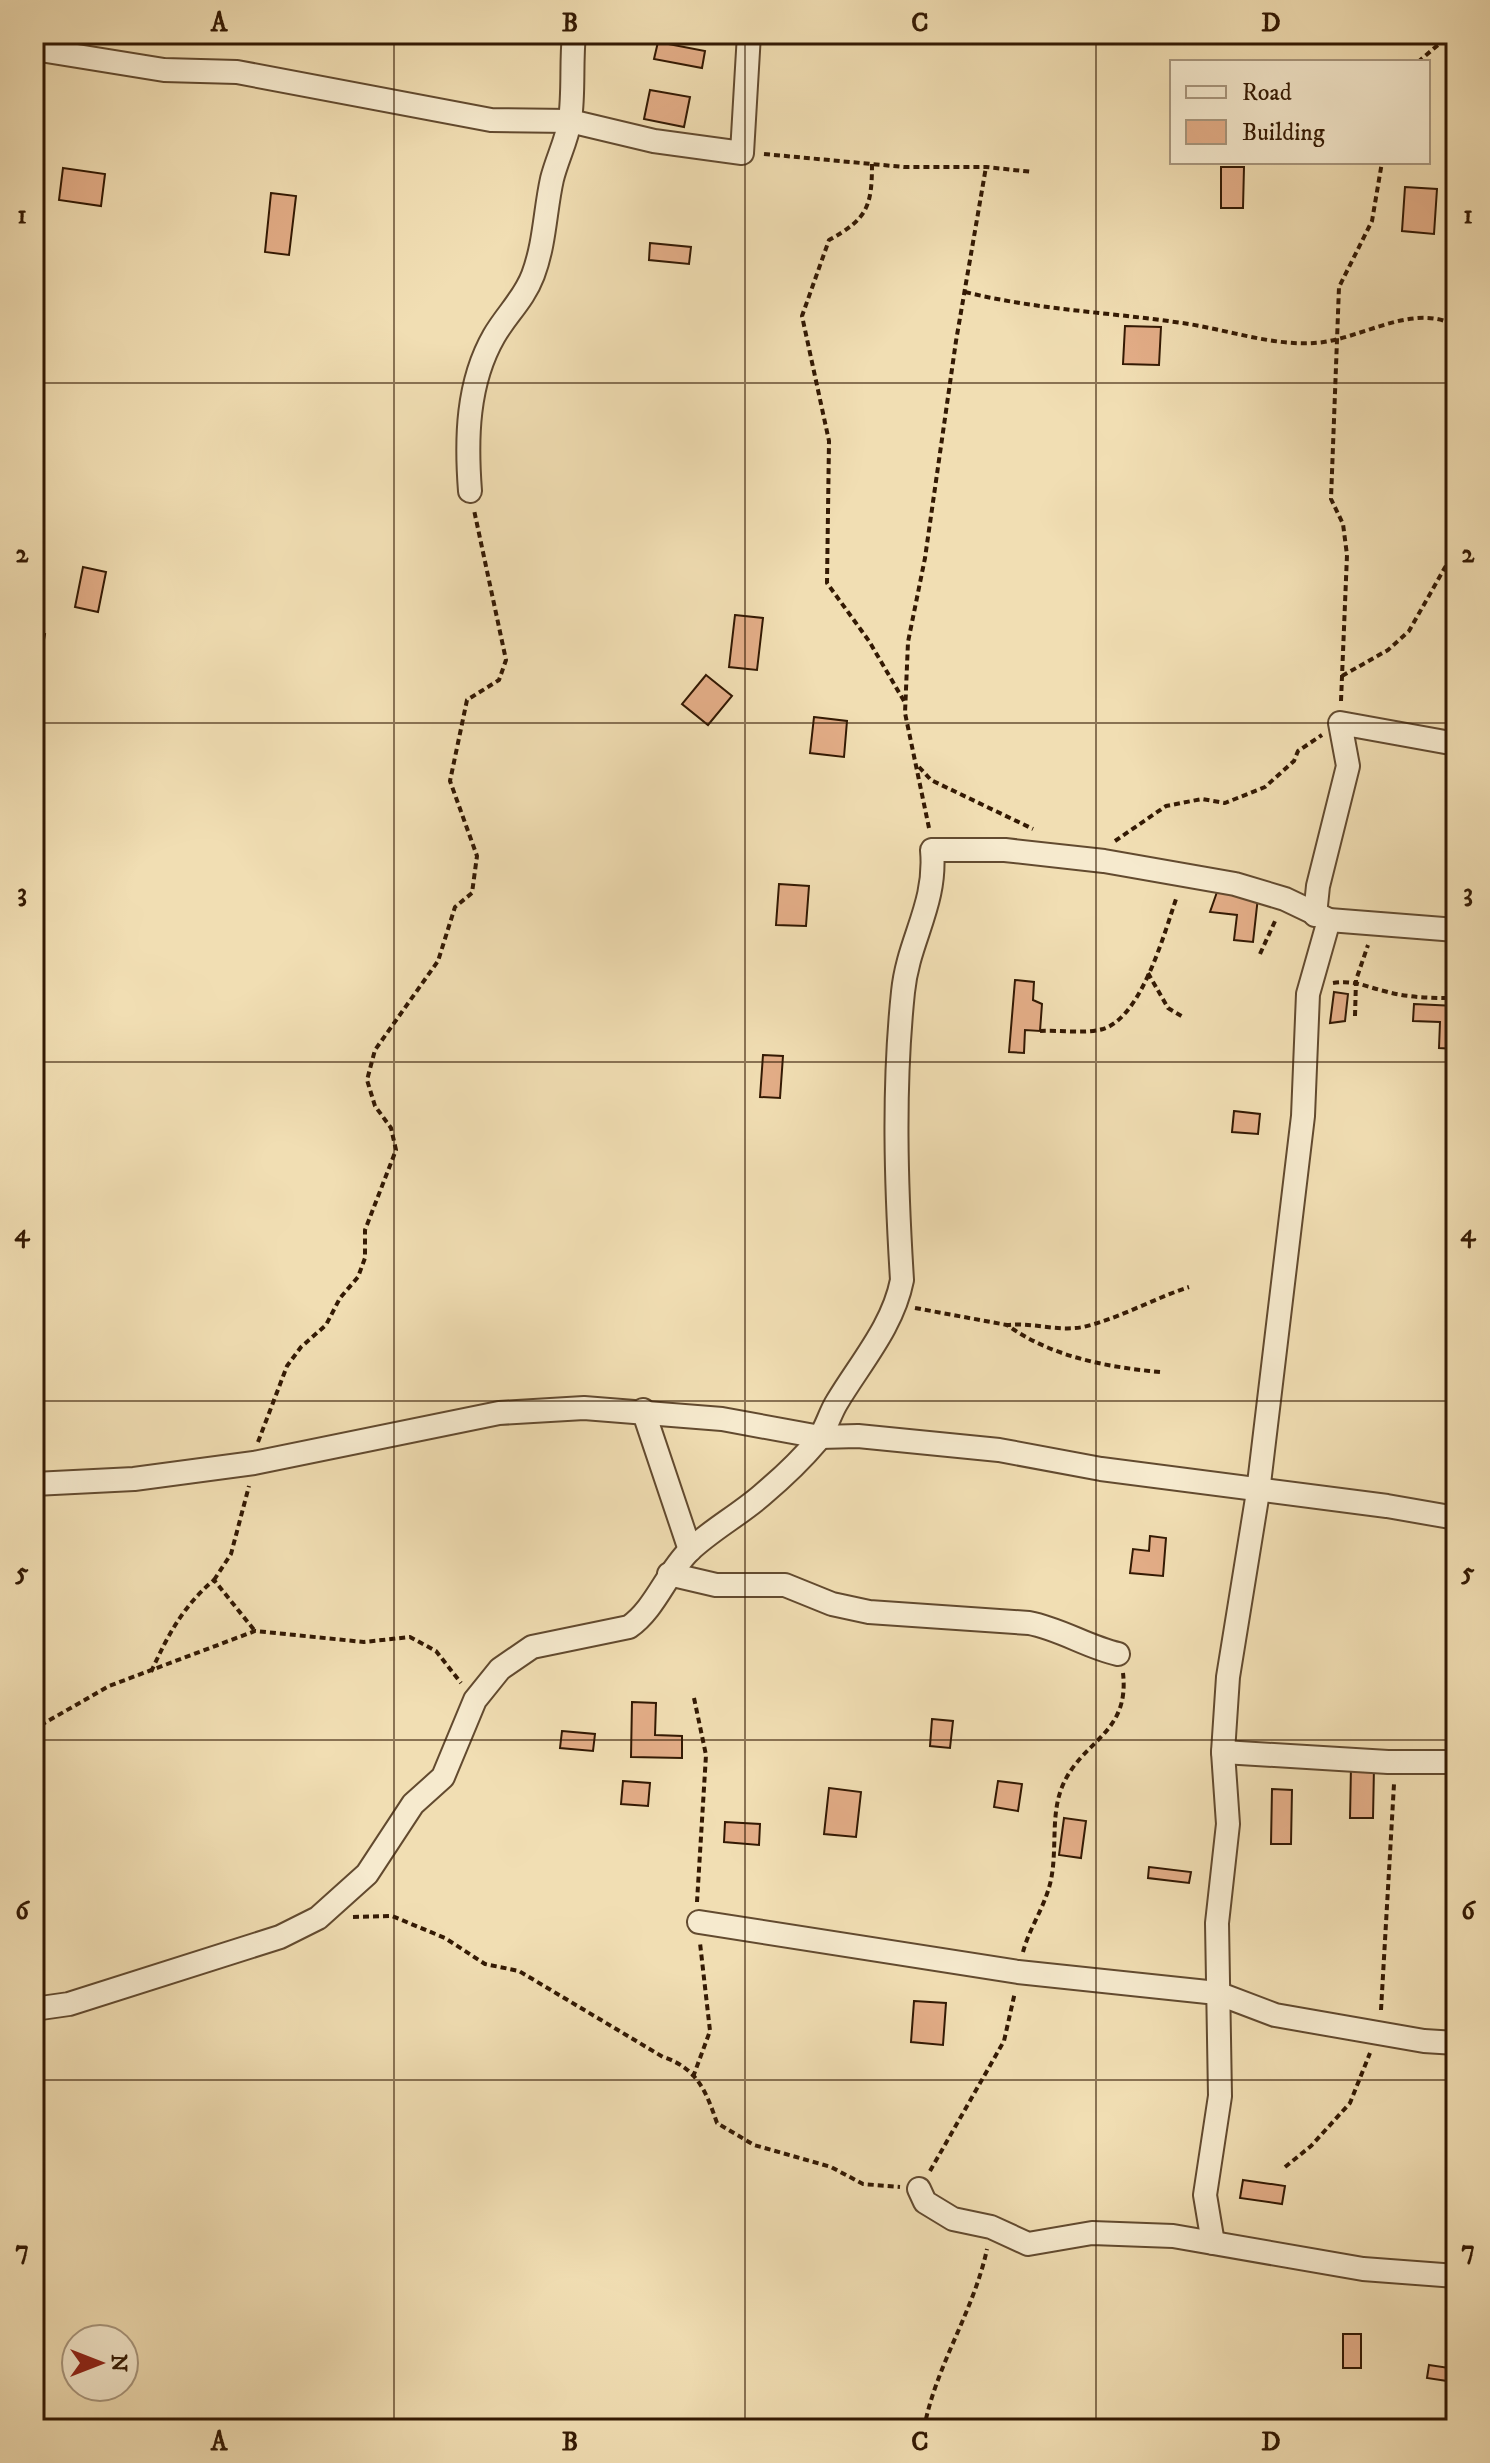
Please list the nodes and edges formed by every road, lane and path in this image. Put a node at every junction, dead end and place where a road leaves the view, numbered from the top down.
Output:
1 (574, 34) edge
2 (749, 34) edge
3 (1456, 42) edge
4 (34, 49) edge
5 (1420, 60) edge
6 (570, 121) junction
7 (742, 153) junction
8 (872, 164) junction
9 (1382, 164) edge
10 (986, 167) junction
11 (1033, 172) dead end
12 (964, 292) junction
13 (1456, 326) edge
14 (1336, 341) junction
15 (470, 491) joint
16 (1456, 548) edge
17 (905, 703) junction
18 (1340, 723) junction
19 (1456, 744) edge
20 (919, 767) junction
21 (1039, 832) dead end
22 (932, 850) junction
23 (1104, 861) junction
24 (1184, 875) junction
25 (1285, 899) junction
26 (1322, 918) junction
27 (1388, 924) junction
28 (1456, 930) edge
29 (1260, 954) dead end
30 (1148, 973) junction
31 (1356, 980) junction
32 (1310, 985) junction
33 (1456, 998) edge
34 (1355, 1016) dead end
35 (1183, 1017) dead end
36 (1040, 1031) dead end
37 (1189, 1287) dead end
38 (897, 1307) junction
39 (1007, 1325) junction
40 (1160, 1372) dead end
41 (643, 1410) junction
42 (820, 1437) junction
43 (254, 1463) junction
44 (34, 1484) edge
45 (1258, 1492) junction
46 (1456, 1518) edge
47 (690, 1550) junction
48 (669, 1574) junction
49 (214, 1580) junction
50 (255, 1631) junction
51 (1118, 1654) joint
52 (151, 1672) junction
53 (694, 1698) dead end
54 (475, 1700) junction
55 (34, 1733) edge
56 (1223, 1752) junction
57 (1388, 1762) junction
58 (1456, 1762) edge
59 (318, 1918) junction
60 (699, 1922) junction
61 (1018, 1972) junction
62 (1217, 1993) junction
63 (34, 2009) edge
64 (1380, 2031) junction
65 (1456, 2043) edge
66 (693, 2077) junction
67 (1285, 2167) dead end
68 (919, 2189) junction
69 (991, 2227) junction
70 (1213, 2243) junction
71 (1456, 2276) edge
72 (924, 2429) edge

1 - 6 street
2 - 7 street
3 - 5 path
4 - 6 street
6 - 7 street
6 - 15 street
7 - 8 path
8 - 10 path
8 - 17 path
9 - 14 path
10 - 11 path
10 - 12 path
12 - 14 path
12 - 17 path
13 - 14 path
14 - 18 path
15 - 43 path
16 - 18 path
17 - 20 path
18 - 19 street
18 - 23 path
18 - 26 street
20 - 21 path
20 - 22 path
22 - 23 street
22 - 38 street
23 - 24 street
24 - 25 street
24 - 30 path
25 - 26 street
25 - 29 path
26 - 27 street
26 - 32 street
27 - 28 street
27 - 31 path
30 - 35 path
30 - 36 path
31 - 32 path
31 - 33 path
31 - 34 path
32 - 45 street
37 - 39 path
38 - 39 path
38 - 42 street
39 - 40 path
41 - 42 street
41 - 43 street
41 - 47 street
42 - 45 street
42 - 47 street
43 - 44 street
43 - 49 path
45 - 46 street
45 - 56 street
47 - 48 street
48 - 51 street
48 - 54 street
49 - 50 path
49 - 52 path
50 - 52 path
50 - 54 path
51 - 61 path
52 - 55 path
53 - 60 path
54 - 59 street
56 - 57 street
56 - 62 street
57 - 58 street
57 - 64 path
59 - 63 street
59 - 66 path
60 - 61 street
60 - 66 path
61 - 62 street
61 - 68 path
62 - 64 street
62 - 70 street
64 - 65 street
64 - 67 path
66 - 68 path
68 - 69 street
69 - 70 street
69 - 72 path
70 - 71 street

